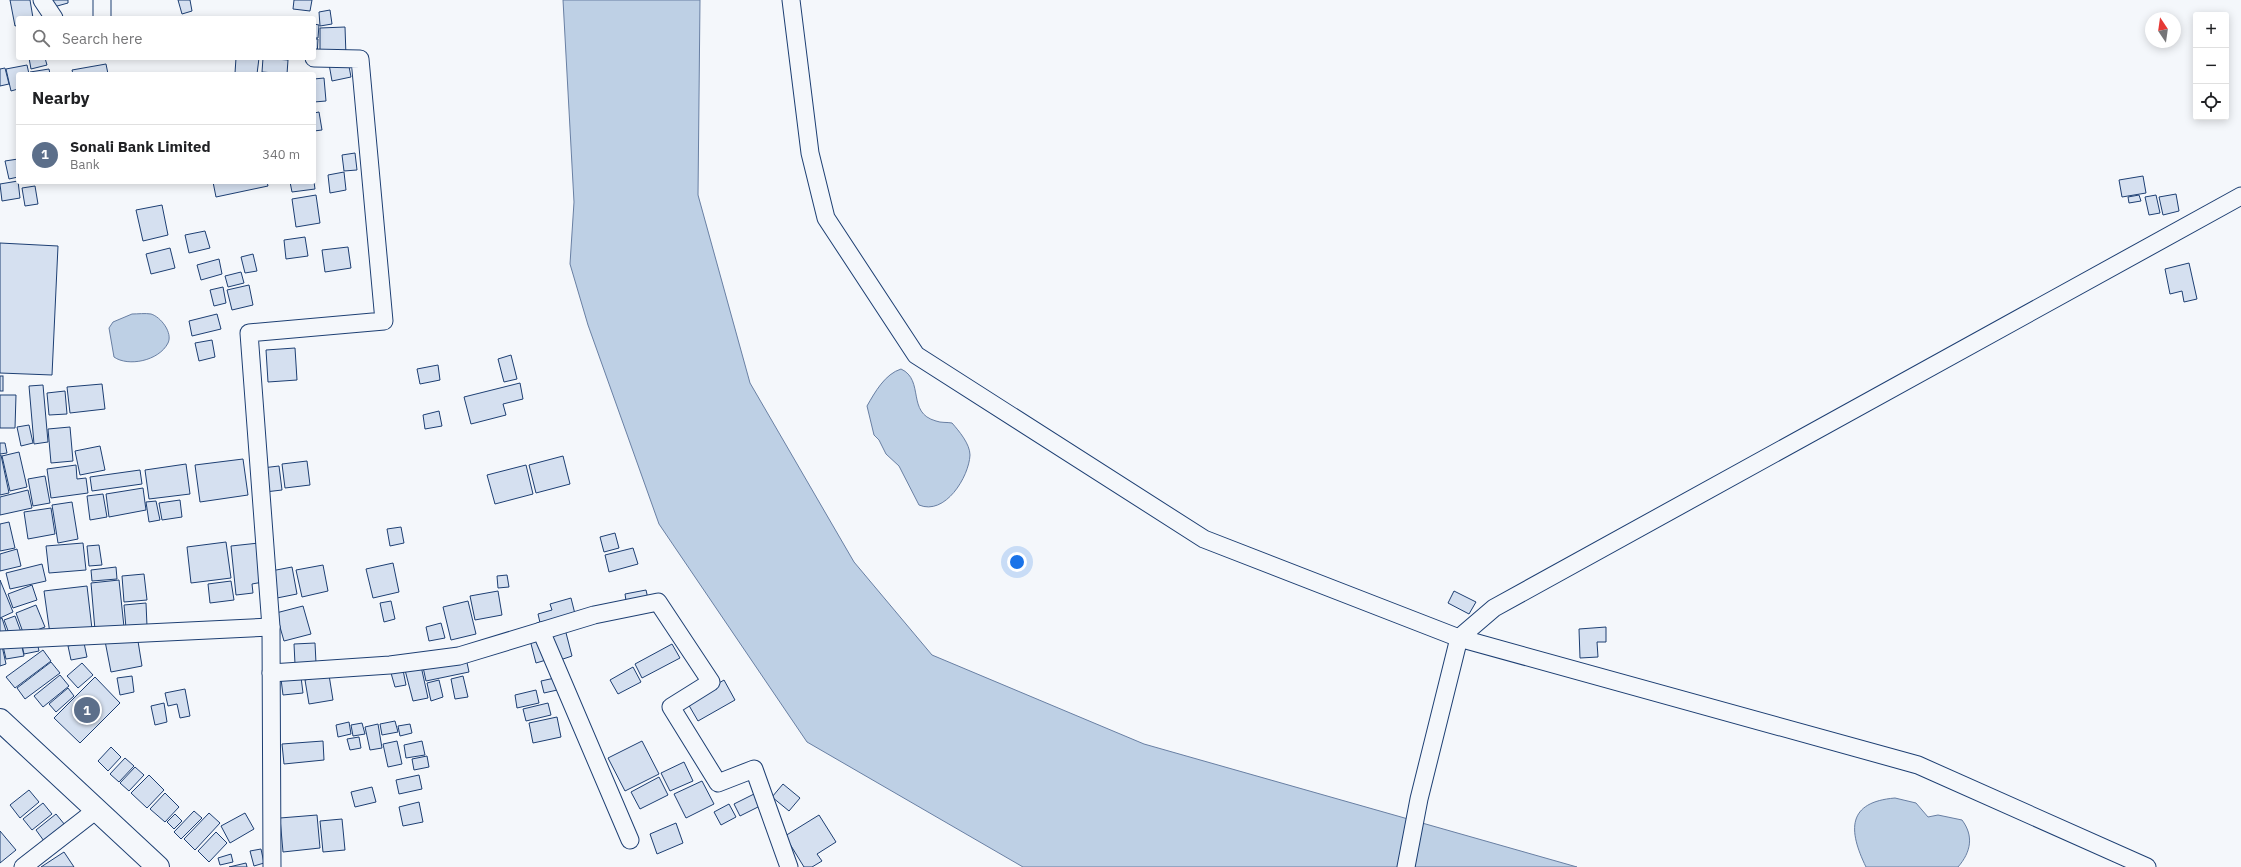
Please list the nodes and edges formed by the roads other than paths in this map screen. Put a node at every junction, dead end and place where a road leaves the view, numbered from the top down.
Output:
1 (42, 0) edge
2 (102, 0) edge
3 (791, 0) edge
4 (53, 16) edge
5 (102, 16) edge
6 (316, 58) edge
7 (2241, 196) edge
8 (271, 627) junction
9 (541, 631) junction
10 (1459, 638) junction
11 (0, 640) edge
12 (271, 673) junction
13 (0, 720) edge
14 (95, 811) junction
15 (630, 840) dead end
16 (23, 867) edge
17 (158, 867) edge
18 (272, 867) edge
19 (789, 867) edge
20 (1406, 867) edge
21 (2147, 867) edge

1 - 4 street
2 - 5 street
3 - 10 street
6 - 8 street
7 - 10 street
8 - 11 street
8 - 12 street
9 - 12 street
9 - 15 street
9 - 19 street
10 - 20 street
10 - 21 street
12 - 18 street
13 - 14 highway
14 - 16 street
14 - 17 highway

